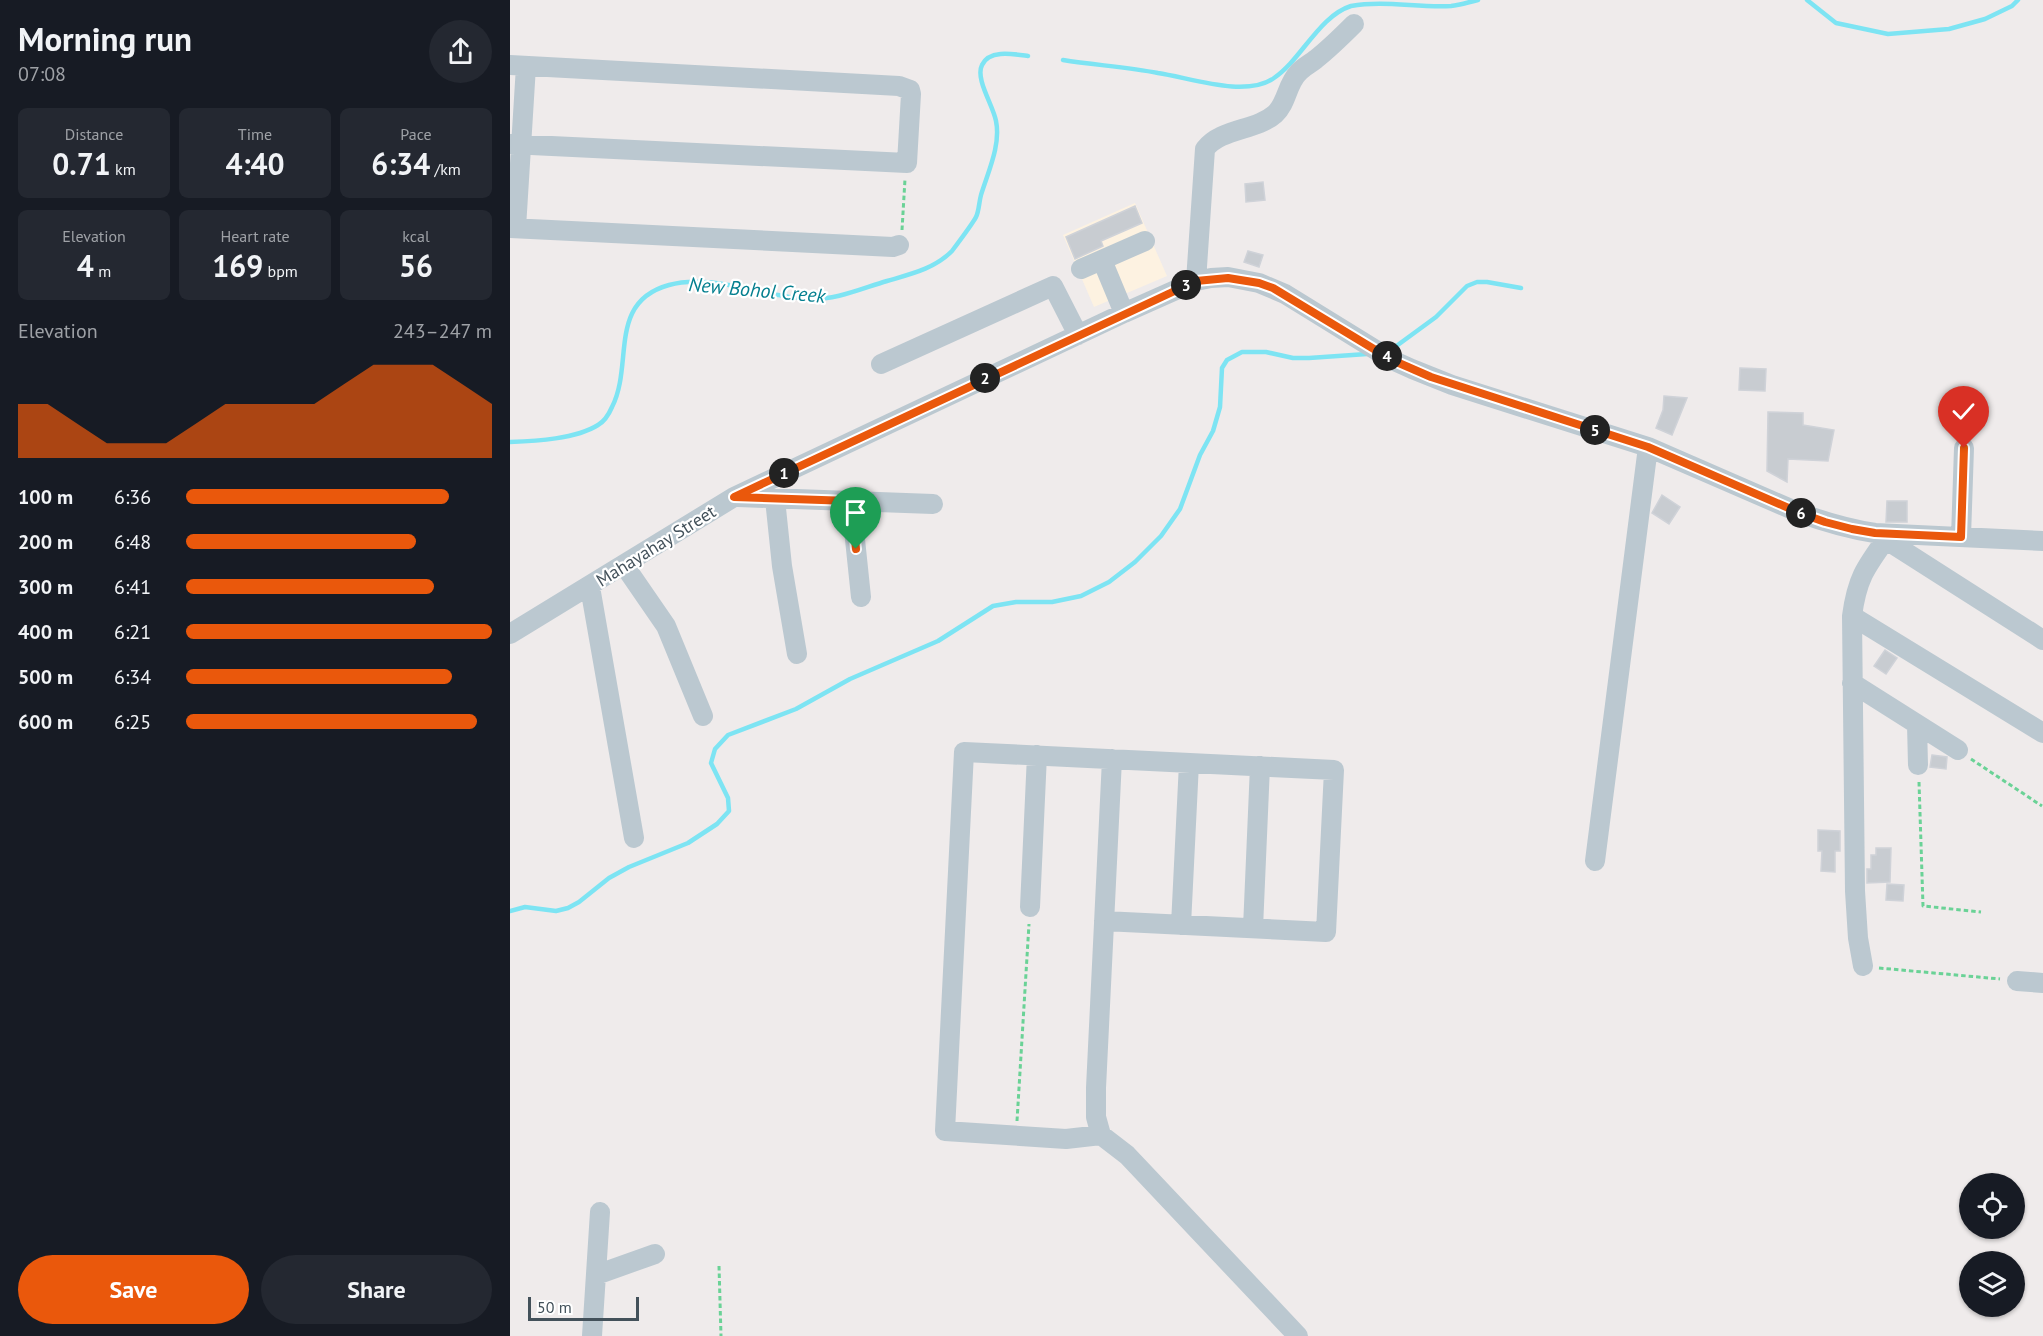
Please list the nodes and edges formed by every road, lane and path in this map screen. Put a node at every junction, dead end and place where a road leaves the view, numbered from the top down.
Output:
1 (1354, 24) dead end
2 (518, 65) edge
3 (516, 144) edge
4 (907, 163) junction
5 (513, 228) edge
6 (1144, 241) dead end
7 (899, 245) joint
8 (1102, 260) junction
9 (1080, 269) dead end
10 (1196, 281) junction
11 (1124, 313) junction
12 (1078, 335) junction
13 (881, 364) dead end
14 (1648, 447) junction
15 (1964, 448) dead end
16 (734, 497) junction
17 (775, 499) junction
18 (851, 501) junction
19 (933, 504) dead end
20 (1880, 536) junction
21 (1961, 537) junction
22 (2043, 541) edge
23 (624, 565) junction
24 (590, 587) junction
25 (861, 597) dead end
26 (1852, 616) junction
27 (510, 634) edge
28 (2043, 640) edge
29 (797, 654) dead end
30 (1852, 683) junction
31 (703, 716) dead end
32 (1917, 724) junction
33 (2043, 733) edge
34 (1958, 750) joint
35 (1037, 755) junction
36 (1112, 759) junction
37 (1190, 763) junction
38 (1918, 765) joint
39 (1260, 766) junction
40 (2042, 806) edge
41 (634, 838) dead end
42 (1595, 861) dead end
43 (1030, 907) joint
44 (1981, 912) dead end
45 (1104, 921) junction
46 (1181, 925) junction
47 (1253, 928) junction
48 (1863, 966) joint
49 (2017, 981) joint
50 (2043, 983) edge
51 (1101, 1135) junction
52 (1016, 1136) junction
53 (600, 1212) dead end
54 (655, 1254) dead end
55 (719, 1266) dead end
56 (596, 1275) junction
57 (592, 1336) edge
58 (721, 1336) edge
59 (1298, 1336) edge

1 - 10 street
2 - 3 street
2 - 4 street
3 - 4 street
3 - 5 street
4 - 7 path
5 - 7 street
6 - 8 street
8 - 9 street
8 - 11 street
10 - 11 street, Mahayahay Street
10 - 14 street, Mahayahay Street
11 - 12 street, Mahayahay Street
12 - 13 street
12 - 16 street, Mahayahay Street
14 - 20 street, Mahayahay Street
14 - 42 street
15 - 21 street
16 - 17 street
16 - 23 street, Mahayahay Street
17 - 18 street
17 - 29 street
18 - 19 street
18 - 25 street
20 - 21 street, Mahayahay Street
20 - 26 street
20 - 28 street
21 - 22 street, Mahayahay Street
23 - 24 street, Mahayahay Street
23 - 31 street
24 - 27 street, Mahayahay Street
24 - 41 street
26 - 30 street
26 - 33 street
30 - 32 street
30 - 48 street
32 - 34 street
32 - 38 street
34 - 40 path
35 - 36 street
35 - 43 street
35 - 52 street
36 - 37 street
36 - 45 street
37 - 39 street
37 - 46 street
38 - 44 path
39 - 47 street
39 - 47 street
43 - 52 path
45 - 46 street
45 - 51 street
46 - 47 street
48 - 49 path
49 - 50 street
51 - 52 street
51 - 59 street
53 - 56 street
54 - 56 street
55 - 58 path
56 - 57 street

